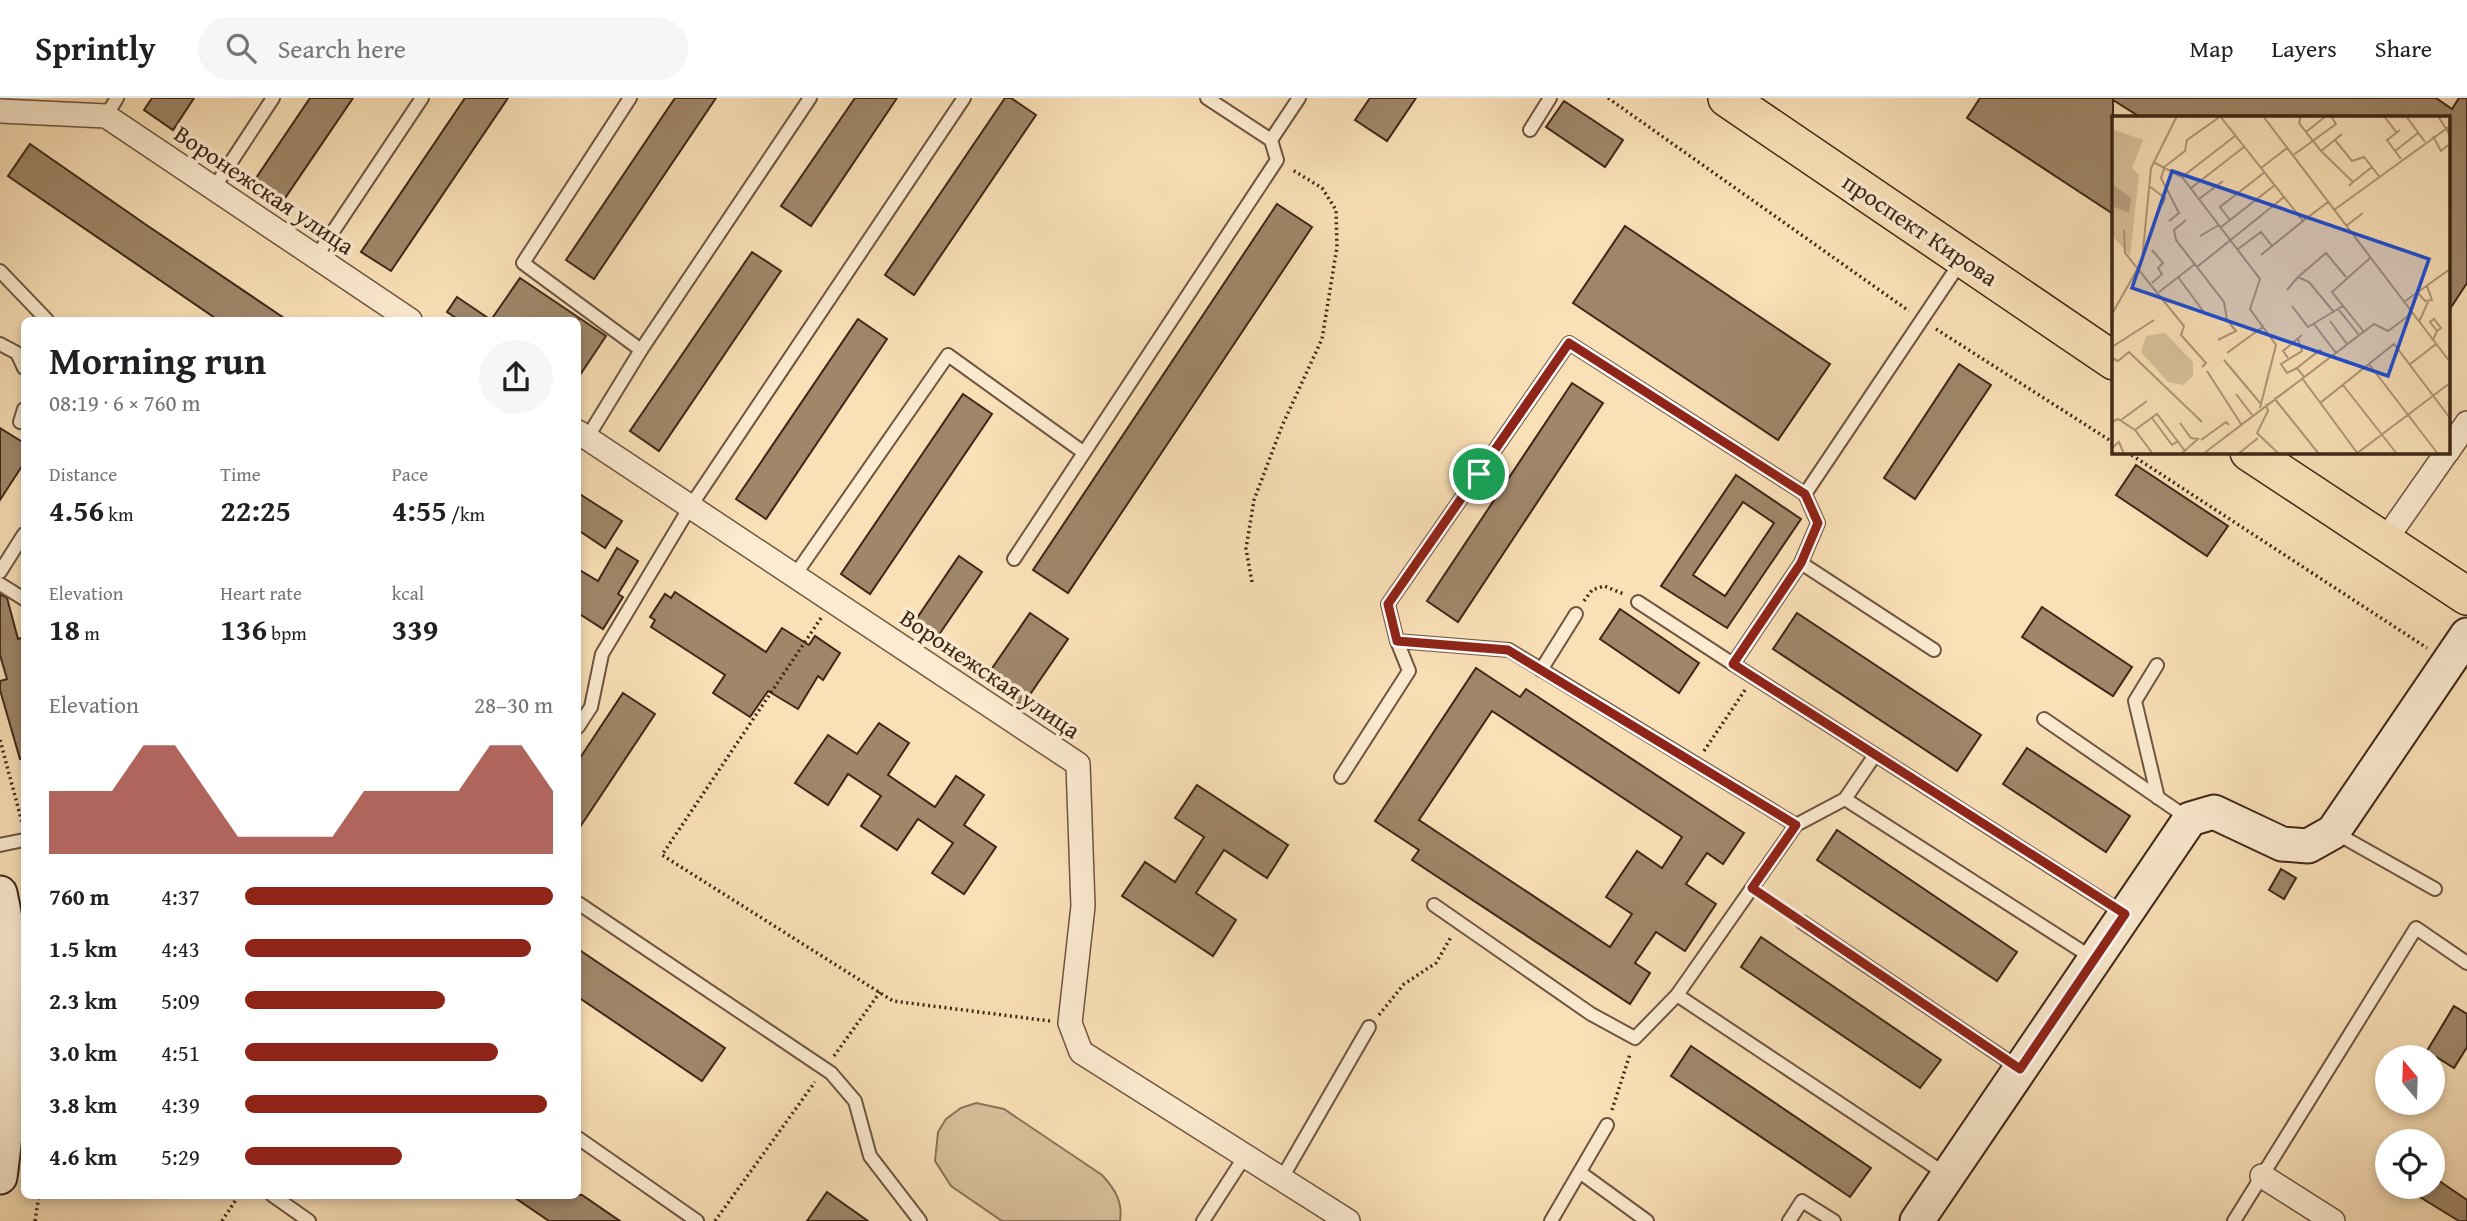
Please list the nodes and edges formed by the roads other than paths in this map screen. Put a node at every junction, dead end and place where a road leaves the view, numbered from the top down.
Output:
1 (273, 98) edge
2 (422, 98) edge
3 (630, 98) edge
4 (810, 98) edge
5 (964, 98) edge
6 (1207, 98) edge
7 (1299, 98) edge
8 (1550, 98) edge
9 (1727, 98) edge
10 (111, 107) edge
11 (0, 111) edge
12 (1530, 130) dead end
13 (1271, 140) junction
14 (214, 188) junction
15 (316, 257) junction
16 (1962, 259) junction
17 (0, 271) edge
18 (44, 317) edge
19 (406, 317) edge
20 (0, 344) edge
21 (641, 350) junction
22 (2112, 360) edge
23 (21, 362) edge
24 (2467, 423) edge
25 (582, 435) edge
26 (2450, 448) edge
27 (1083, 452) junction
28 (2250, 453) edge
29 (2447, 453) edge
30 (1805, 494) junction
31 (690, 507) junction
32 (21, 539) edge
33 (2384, 542) junction
34 (1014, 559) dead end
35 (1801, 563) junction
36 (0, 572) edge
37 (794, 575) junction
38 (0, 584) edge
39 (2467, 596) edge
40 (21, 598) edge
41 (1638, 602) road end
42 (1576, 614) road end
43 (2467, 635) edge
44 (1397, 641) junction
45 (1934, 650) dead end
46 (1733, 664) junction
47 (2157, 666) dead end
48 (1541, 670) junction
49 (2044, 719) dead end
50 (581, 722) edge
51 (1875, 755) junction
52 (1341, 777) dead end
53 (2158, 798) junction
54 (1846, 799) junction
55 (2190, 820) junction
56 (1796, 825) junction
57 (2333, 832) junction
58 (21, 841) edge
59 (0, 845) edge
60 (2435, 889) dead end
61 (0, 893) edge
62 (581, 905) edge
63 (1434, 905) dead end
64 (2125, 914) junction
65 (1802, 922) road end
66 (2094, 959) junction
67 (2467, 963) edge
68 (1676, 995) junction
69 (1369, 1027) road end
70 (11, 1037) edge
71 (2020, 1069) junction
72 (1607, 1125) road end
73 (581, 1141) edge
74 (1245, 1156) junction
75 (1581, 1173) junction
76 (1947, 1175) junction
77 (2262, 1176) junction
78 (0, 1177) edge
79 (1282, 1178) junction
80 (278, 1199) edge
81 (309, 1221) edge
82 (697, 1221) edge
83 (920, 1221) edge
84 (1203, 1221) edge
85 (1348, 1221) edge
86 (1550, 1221) edge
87 (1647, 1221) edge
88 (1789, 1221) edge
89 (1834, 1221) edge
90 (1917, 1221) edge
91 (2234, 1221) edge
92 (2333, 1221) edge

1 - 14 lane
2 - 15 lane
3 - 21 lane
4 - 21 lane
5 - 31 lane
6 - 13 lane
7 - 13 lane
8 - 12 lane
9 - 16 main road, проспект Кирова
10 - 11 street, Воронежская улица
10 - 14 street, Воронежская улица
13 - 27 lane
14 - 15 street, Воронежская улица
15 - 19 street, Воронежская улица
16 - 22 main road, проспект Кирова
16 - 30 lane
17 - 18 lane
20 - 23 lane
21 - 25 lane
24 - 26 street
25 - 31 street, Воронежская улица
27 - 34 lane
27 - 37 lane
28 - 33 main road
29 - 33 street
30 - 35 lane
30 - 44 lane
31 - 37 street, Воронежская улица
31 - 50 lane
32 - 36 lane
33 - 39 main road
35 - 45 lane
35 - 46 lane
37 - 74 street, Воронежская улица
38 - 40 lane
41 - 46 lane
42 - 48 lane
43 - 57 street
44 - 48 lane
44 - 52 lane
46 - 51 lane
47 - 53 lane
48 - 56 lane
49 - 53 lane
51 - 54 lane
51 - 64 lane
53 - 55 lane
54 - 56 lane
54 - 66 lane
55 - 57 street
55 - 64 street
56 - 68 lane
57 - 60 lane
58 - 59 lane
61 - 70 street
62 - 83 lane
63 - 68 lane
64 - 66 street
65 - 71 lane
66 - 71 street
67 - 77 lane
68 - 76 lane
69 - 79 lane
70 - 78 street
71 - 76 street
72 - 75 lane
73 - 82 lane
74 - 79 street
74 - 84 lane
75 - 86 lane
75 - 87 lane
76 - 90 street
77 - 91 lane
77 - 92 street
79 - 85 street
80 - 81 lane
88 - 89 lane

